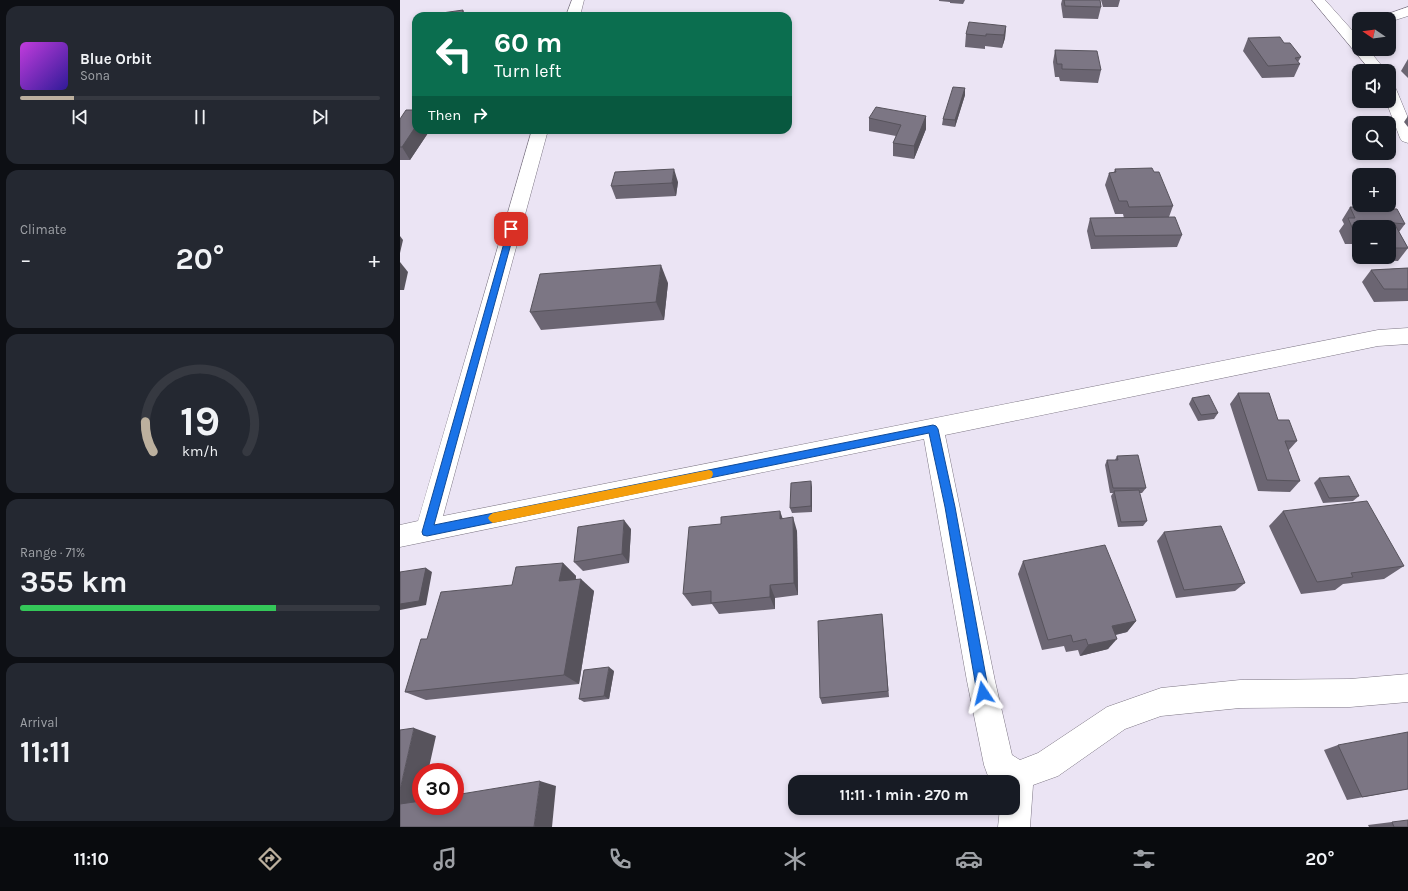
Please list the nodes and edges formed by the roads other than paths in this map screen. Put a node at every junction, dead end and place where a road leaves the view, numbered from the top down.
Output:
1 (578, 0) edge
2 (1318, 0) edge
3 (1408, 11) edge
4 (574, 12) edge
5 (1396, 16) edge
6 (1352, 30) edge
7 (1367, 56) edge
8 (1373, 64) edge
9 (1396, 107) edge
10 (539, 134) edge
11 (1408, 138) edge
12 (1408, 336) edge
13 (933, 429) junction
14 (427, 532) junction
15 (400, 536) edge
16 (1408, 688) edge
17 (1019, 775) joint
18 (1015, 815) edge
19 (1014, 827) edge

1 - 4 street
2 - 6 street
3 - 5 street
7 - 8 street
9 - 11 street
10 - 14 street
12 - 13 street
13 - 14 street
13 - 17 street
14 - 15 street
16 - 17 street
18 - 19 street

